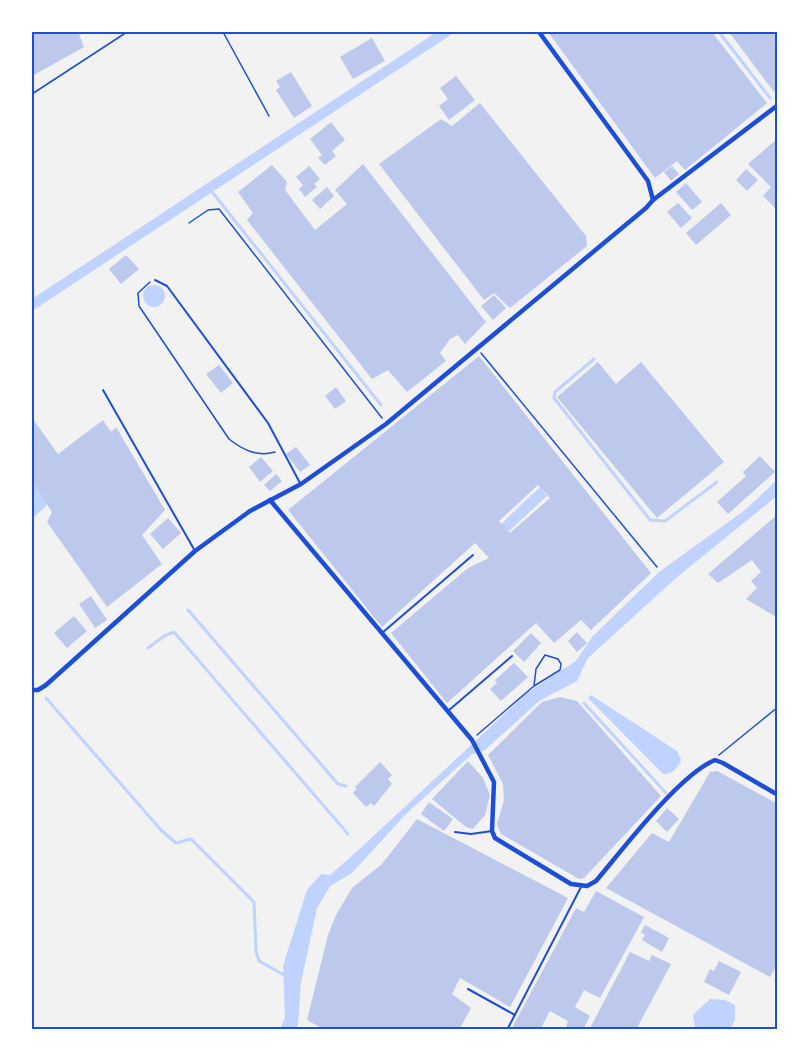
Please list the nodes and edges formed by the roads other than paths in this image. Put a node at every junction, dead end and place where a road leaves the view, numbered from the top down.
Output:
1 (539, 32) edge
2 (777, 105) edge
3 (653, 200) junction
4 (155, 280) road end
5 (103, 390) dead end
6 (301, 484) junction
7 (270, 500) junction
8 (195, 551) junction
9 (472, 555) dead end
10 (382, 633) junction
11 (512, 656) dead end
12 (32, 690) edge
13 (448, 711) junction
14 (777, 795) edge
15 (492, 831) junction
16 (455, 832) dead end
17 (581, 887) junction
18 (468, 989) dead end
19 (514, 1015) junction
20 (507, 1029) edge

1 - 3 street
2 - 3 street
3 - 6 street
4 - 6 lane
5 - 8 lane
6 - 7 street
7 - 8 street
7 - 10 street
8 - 12 street
9 - 10 lane
10 - 13 street
11 - 13 lane
13 - 15 street
14 - 17 street
15 - 16 lane
15 - 17 street
17 - 19 lane
18 - 19 lane
19 - 20 lane

